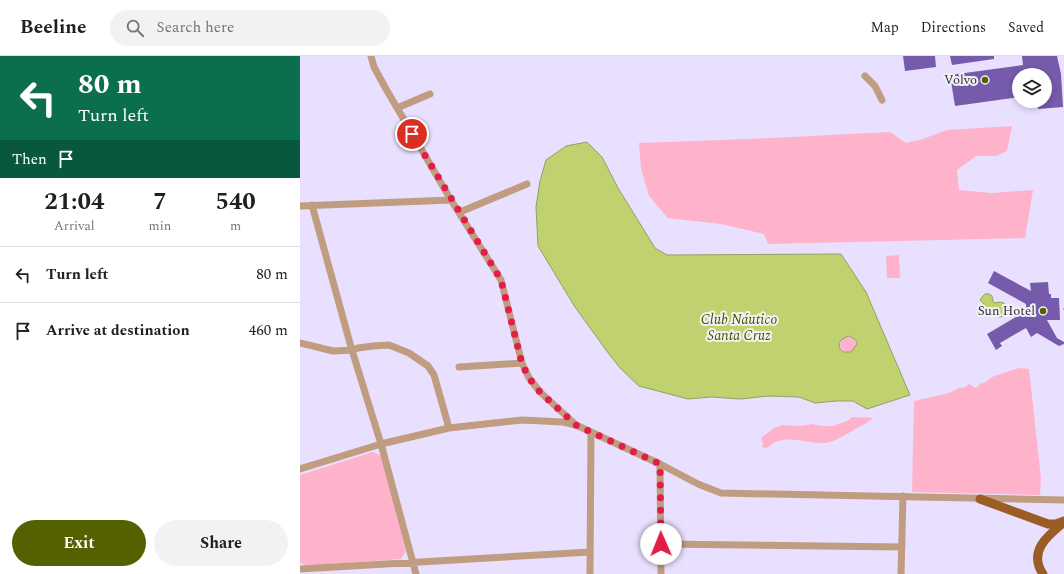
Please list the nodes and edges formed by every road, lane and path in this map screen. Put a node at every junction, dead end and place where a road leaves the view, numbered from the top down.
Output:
1 (371, 56) edge
2 (865, 76) dead end
3 (430, 94) dead end
4 (882, 100) dead end
5 (397, 108) junction
6 (527, 184) dead end
7 (451, 200) junction
8 (312, 205) junction
9 (300, 206) edge
10 (460, 212) junction
11 (1059, 309) dead end
12 (1064, 309) edge
13 (300, 343) edge
14 (353, 350) junction
15 (522, 364) junction
16 (459, 367) dead end
17 (576, 425) junction
18 (449, 428) junction
19 (591, 432) junction
20 (381, 444) junction
21 (660, 464) junction
22 (300, 469) edge
23 (904, 496) junction
24 (980, 499) junction
25 (1064, 500) edge
26 (1064, 522) edge
27 (1064, 529) edge
28 (661, 544) junction
29 (902, 547) junction
30 (590, 552) junction
31 (412, 563) junction
32 (300, 570) edge
33 (416, 574) edge
34 (590, 574) edge
35 (661, 574) edge
36 (901, 574) edge
37 (1043, 574) edge
38 (1050, 574) edge

1 - 5 street
2 - 4 street
3 - 5 street
5 - 7 street
6 - 10 street
7 - 8 street
7 - 10 street
8 - 9 street
8 - 14 street
10 - 15 street
11 - 12 path
13 - 14 street
14 - 18 street
14 - 20 street
15 - 16 street
15 - 17 street
17 - 18 street
17 - 19 street
18 - 20 street
19 - 21 street
19 - 30 street
20 - 22 street
20 - 31 street
21 - 23 street
21 - 28 street
23 - 24 street
23 - 29 street
24 - 25 street
24 - 26 main road
26 - 37 main road
27 - 38 main road
28 - 29 street
28 - 35 street
29 - 36 street
30 - 31 street
30 - 34 street
31 - 32 street
31 - 33 street

